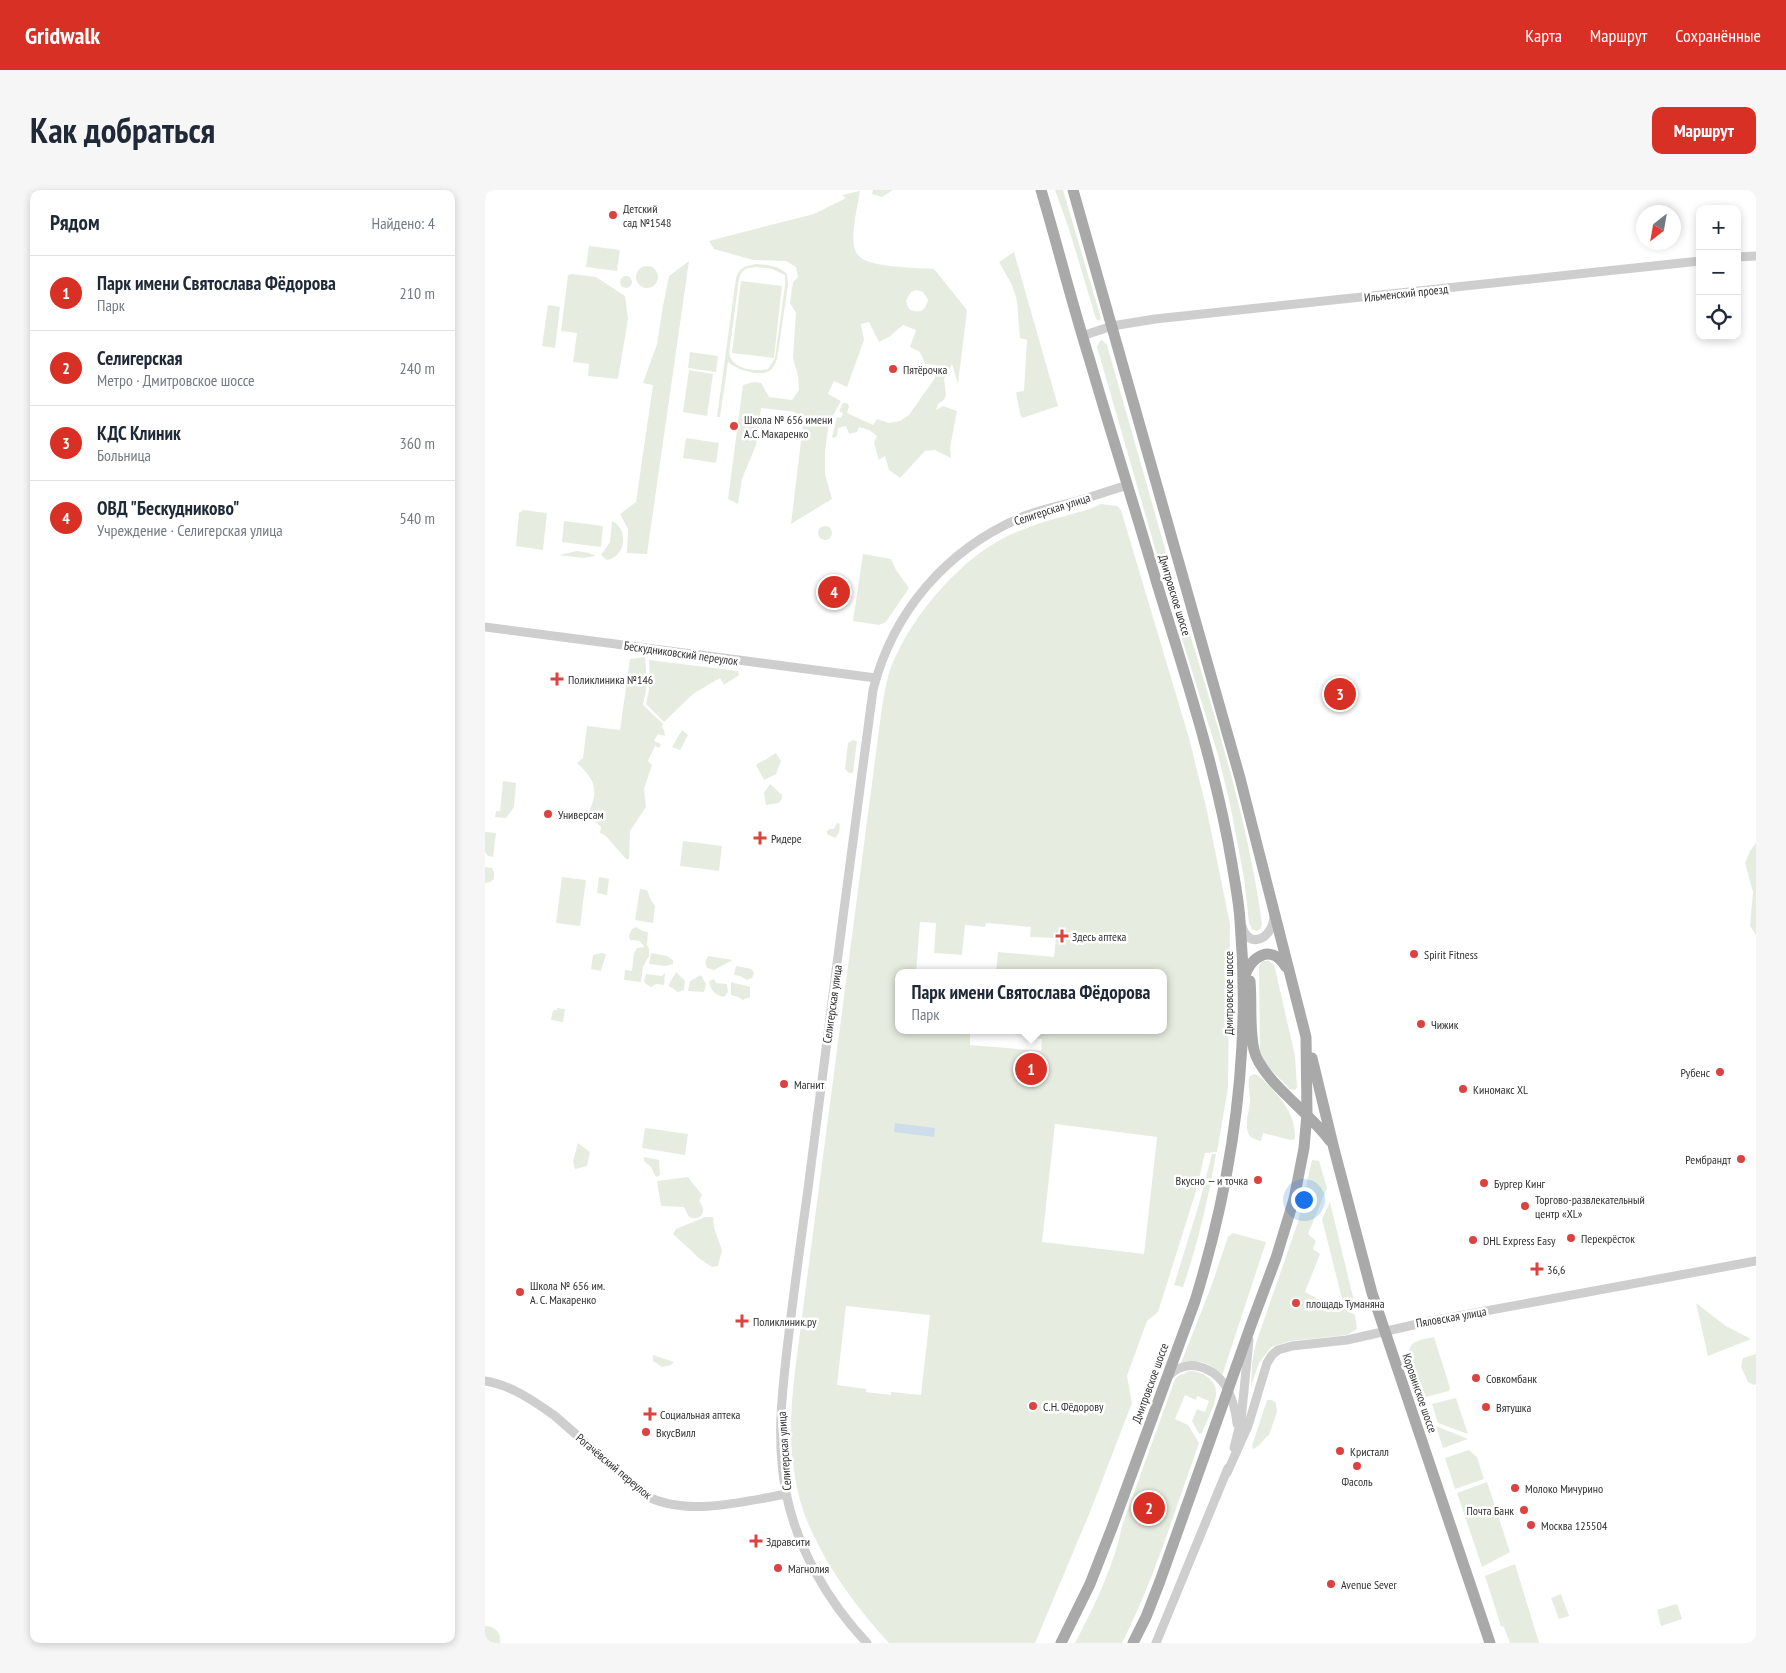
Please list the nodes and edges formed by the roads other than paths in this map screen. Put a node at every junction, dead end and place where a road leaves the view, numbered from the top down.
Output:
1 (1041, 190) edge
2 (1073, 190) edge
3 (1756, 256) edge
4 (1741, 257) edge
5 (1696, 261) edge
6 (1112, 326) junction
7 (1082, 336) junction
8 (1128, 485) junction
9 (485, 627) edge
10 (876, 678) junction
11 (1273, 909) junction
12 (1240, 921) junction
13 (1242, 943) junction
14 (1249, 966) junction
15 (1288, 971) junction
16 (1243, 981) junction
17 (1307, 1037) junction
18 (1307, 1114) junction
19 (1334, 1149) junction
20 (1756, 1261) edge
21 (1251, 1325) junction
22 (1383, 1330) junction
23 (485, 1381) edge
24 (1163, 1386) junction
25 (1228, 1390) junction
26 (1238, 1434) junction
27 (1227, 1472) junction
28 (786, 1494) junction
29 (867, 1643) edge
30 (1061, 1643) edge
31 (1133, 1643) edge
32 (1156, 1643) edge
33 (1491, 1643) edge

1 - 7 main road, Дмитровское шоссе
2 - 6 main road, Дмитровское шоссе
3 - 4 street
5 - 6 street, Ильменский проезд
6 - 7 street
6 - 11 main road, Дмитровское шоссе
7 - 8 main road, Дмитровское шоссе
8 - 10 street, Селигерская улица
8 - 12 main road, Дмитровское шоссе
9 - 10 street, Бескудниковский переулок
10 - 28 street, Селигерская улица
11 - 12 street
11 - 15 main road, Дмитровское шоссе
12 - 13 main road, Дмитровское шоссе
13 - 14 main road, Дмитровское шоссе
13 - 16 main road, Дмитровское шоссе
14 - 15 main road
14 - 16 main road
14 - 18 main road, Дмитровское шоссе
15 - 17 main road, Дмитровское шоссе
16 - 24 main road, Дмитровское шоссе
17 - 18 main road, Дмитровское шоссе
17 - 19 main road, Коровинское шоссе
18 - 19 main road, Коровинское шоссе
18 - 21 main road, Дмитровское шоссе
19 - 22 main road, Коровинское шоссе
20 - 22 street, Пяловская улица
21 - 25 main road, Дмитровское шоссе
21 - 26 street
22 - 27 street, Пяловская улица
22 - 33 main road, Коровинское шоссе
23 - 28 street, Рогачёвский переулок
24 - 25 street
24 - 30 main road, Дмитровское шоссе
25 - 26 street
25 - 31 main road, Дмитровское шоссе
26 - 27 street
27 - 32 street
28 - 29 street, Селигерская улица

